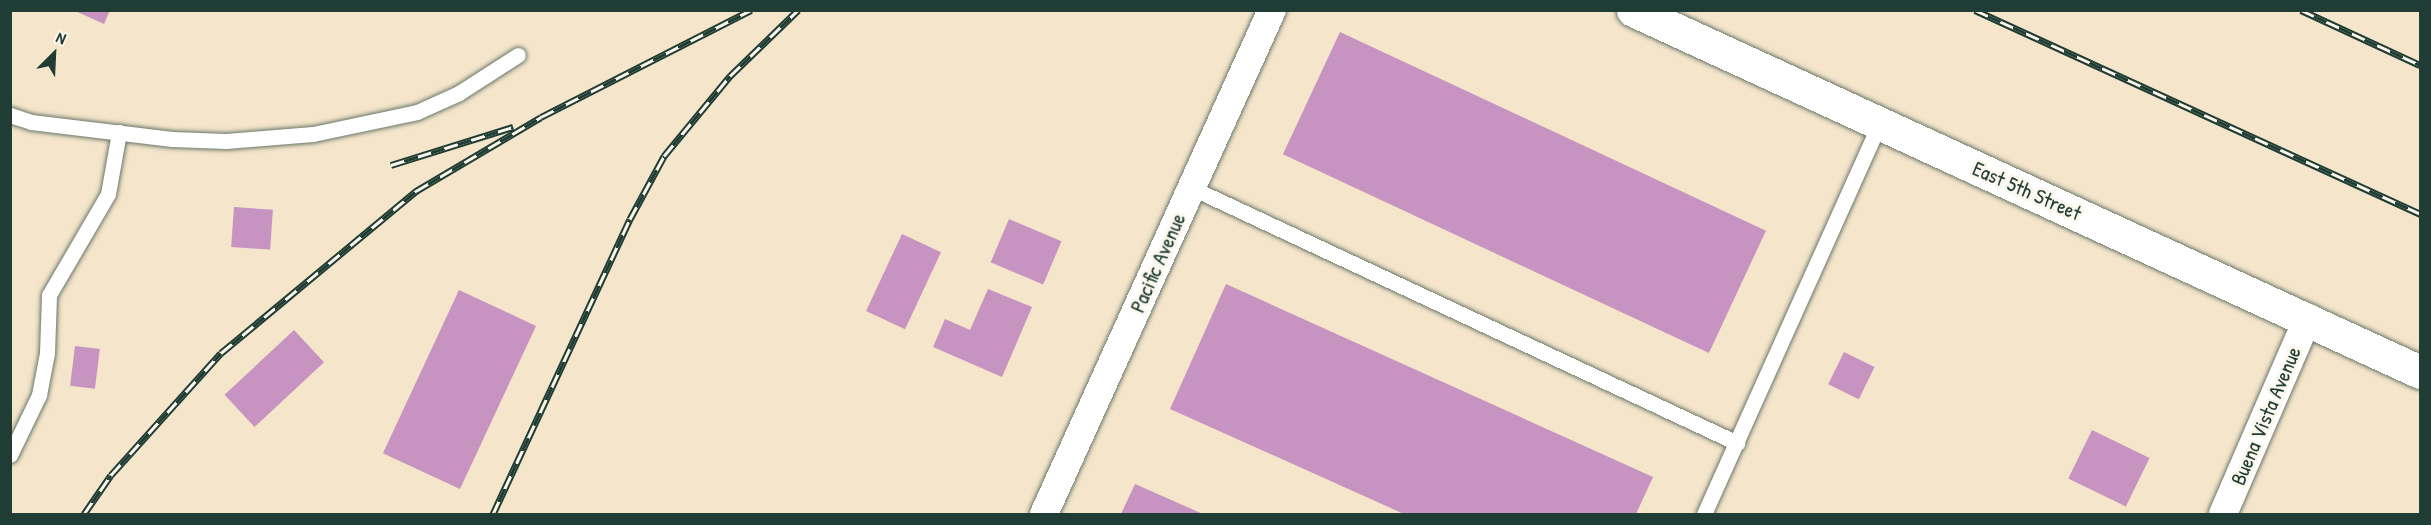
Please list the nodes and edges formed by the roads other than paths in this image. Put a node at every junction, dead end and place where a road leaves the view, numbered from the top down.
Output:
1 (1272, 10) edge
2 (1633, 10) edge
3 (518, 55) dead end
4 (10, 116) edge
5 (1879, 124) junction
6 (119, 132) junction
7 (1192, 188) junction
8 (2308, 318) junction
9 (2421, 372) edge
10 (1737, 443) junction
11 (10, 455) edge
12 (1044, 514) edge
13 (1704, 514) edge
14 (2223, 514) edge

1 - 7 street, Pacific Avenue
2 - 5 main road, East 5th Street
3 - 6 lane
4 - 6 lane
5 - 8 main road, East 5th Street
5 - 10 lane
6 - 11 lane
7 - 10 lane
7 - 12 street, Pacific Avenue
8 - 9 main road, East 5th Street
8 - 14 street, Buena Vista Avenue
10 - 13 lane

